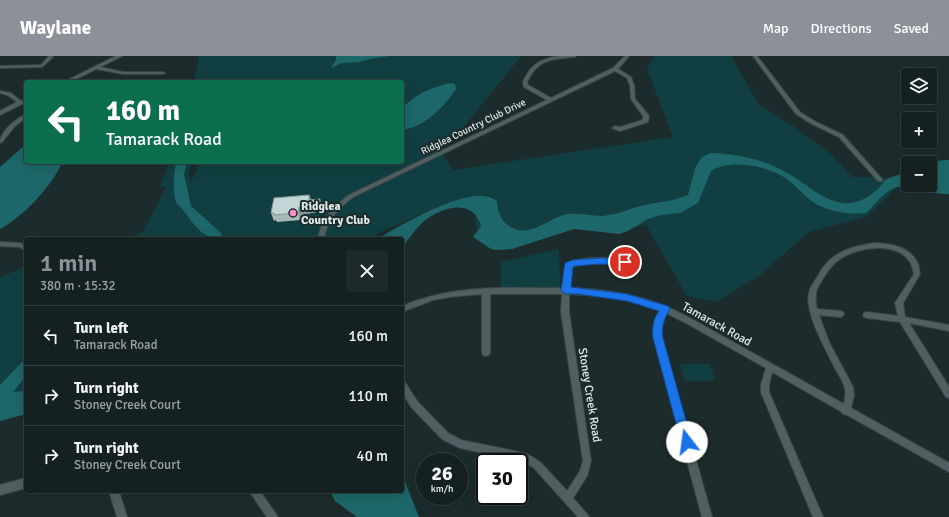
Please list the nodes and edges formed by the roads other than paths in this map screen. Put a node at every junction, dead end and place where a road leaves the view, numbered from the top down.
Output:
1 (120, 56) edge
2 (574, 56) edge
3 (617, 56) edge
4 (755, 56) edge
5 (52, 57) dead end
6 (626, 57) edge
7 (0, 67) edge
8 (97, 68) junction
9 (615, 69) junction
10 (163, 73) dead end
11 (70, 80) edge
12 (0, 92) edge
13 (551, 100) junction
14 (24, 101) edge
15 (20, 102) junction
16 (0, 113) edge
17 (24, 117) edge
18 (615, 128) dead end
19 (0, 141) edge
20 (880, 180) dead end
21 (321, 237) edge
22 (0, 244) edge
23 (24, 247) edge
24 (625, 262) dead end
25 (486, 291) junction
26 (566, 291) junction
27 (404, 309) edge
28 (665, 309) junction
29 (815, 312) junction
30 (840, 314) dead end
31 (867, 315) dead end
32 (902, 319) junction
33 (949, 328) edge
34 (486, 353) dead end
35 (770, 367) junction
36 (404, 388) edge
37 (949, 394) edge
38 (846, 411) junction
39 (949, 468) edge
40 (24, 484) edge
41 (0, 490) edge
42 (115, 493) edge
43 (255, 493) edge
44 (567, 499) junction
45 (122, 517) edge
46 (273, 517) edge
47 (584, 517) edge
48 (707, 517) edge
49 (818, 517) edge

1 - 8 street
2 - 13 street
3 - 6 street
4 - 20 street
5 - 7 street
6 - 9 street, Ridglea Country Club Drive
8 - 10 street
8 - 11 street
9 - 13 street, Ridglea Country Club Drive
9 - 18 street
12 - 15 street
13 - 21 street, Ridglea Country Club Drive
14 - 15 street
15 - 16 street
17 - 19 street
22 - 23 street
24 - 26 street, Stoney Creek Road
25 - 26 street, Tamarack Road
25 - 27 street, Tamarack Road
25 - 34 street
26 - 28 street, Tamarack Road
26 - 44 street, Stoney Creek Road
28 - 35 street, Tamarack Road
28 - 48 street
29 - 30 street
29 - 32 street
29 - 38 street
31 - 32 street
32 - 33 street
32 - 37 street
35 - 38 street, Tamarack Road
35 - 49 street
36 - 44 street
38 - 39 street, Tamarack Road
40 - 41 street
42 - 45 street
43 - 46 street
44 - 47 street

